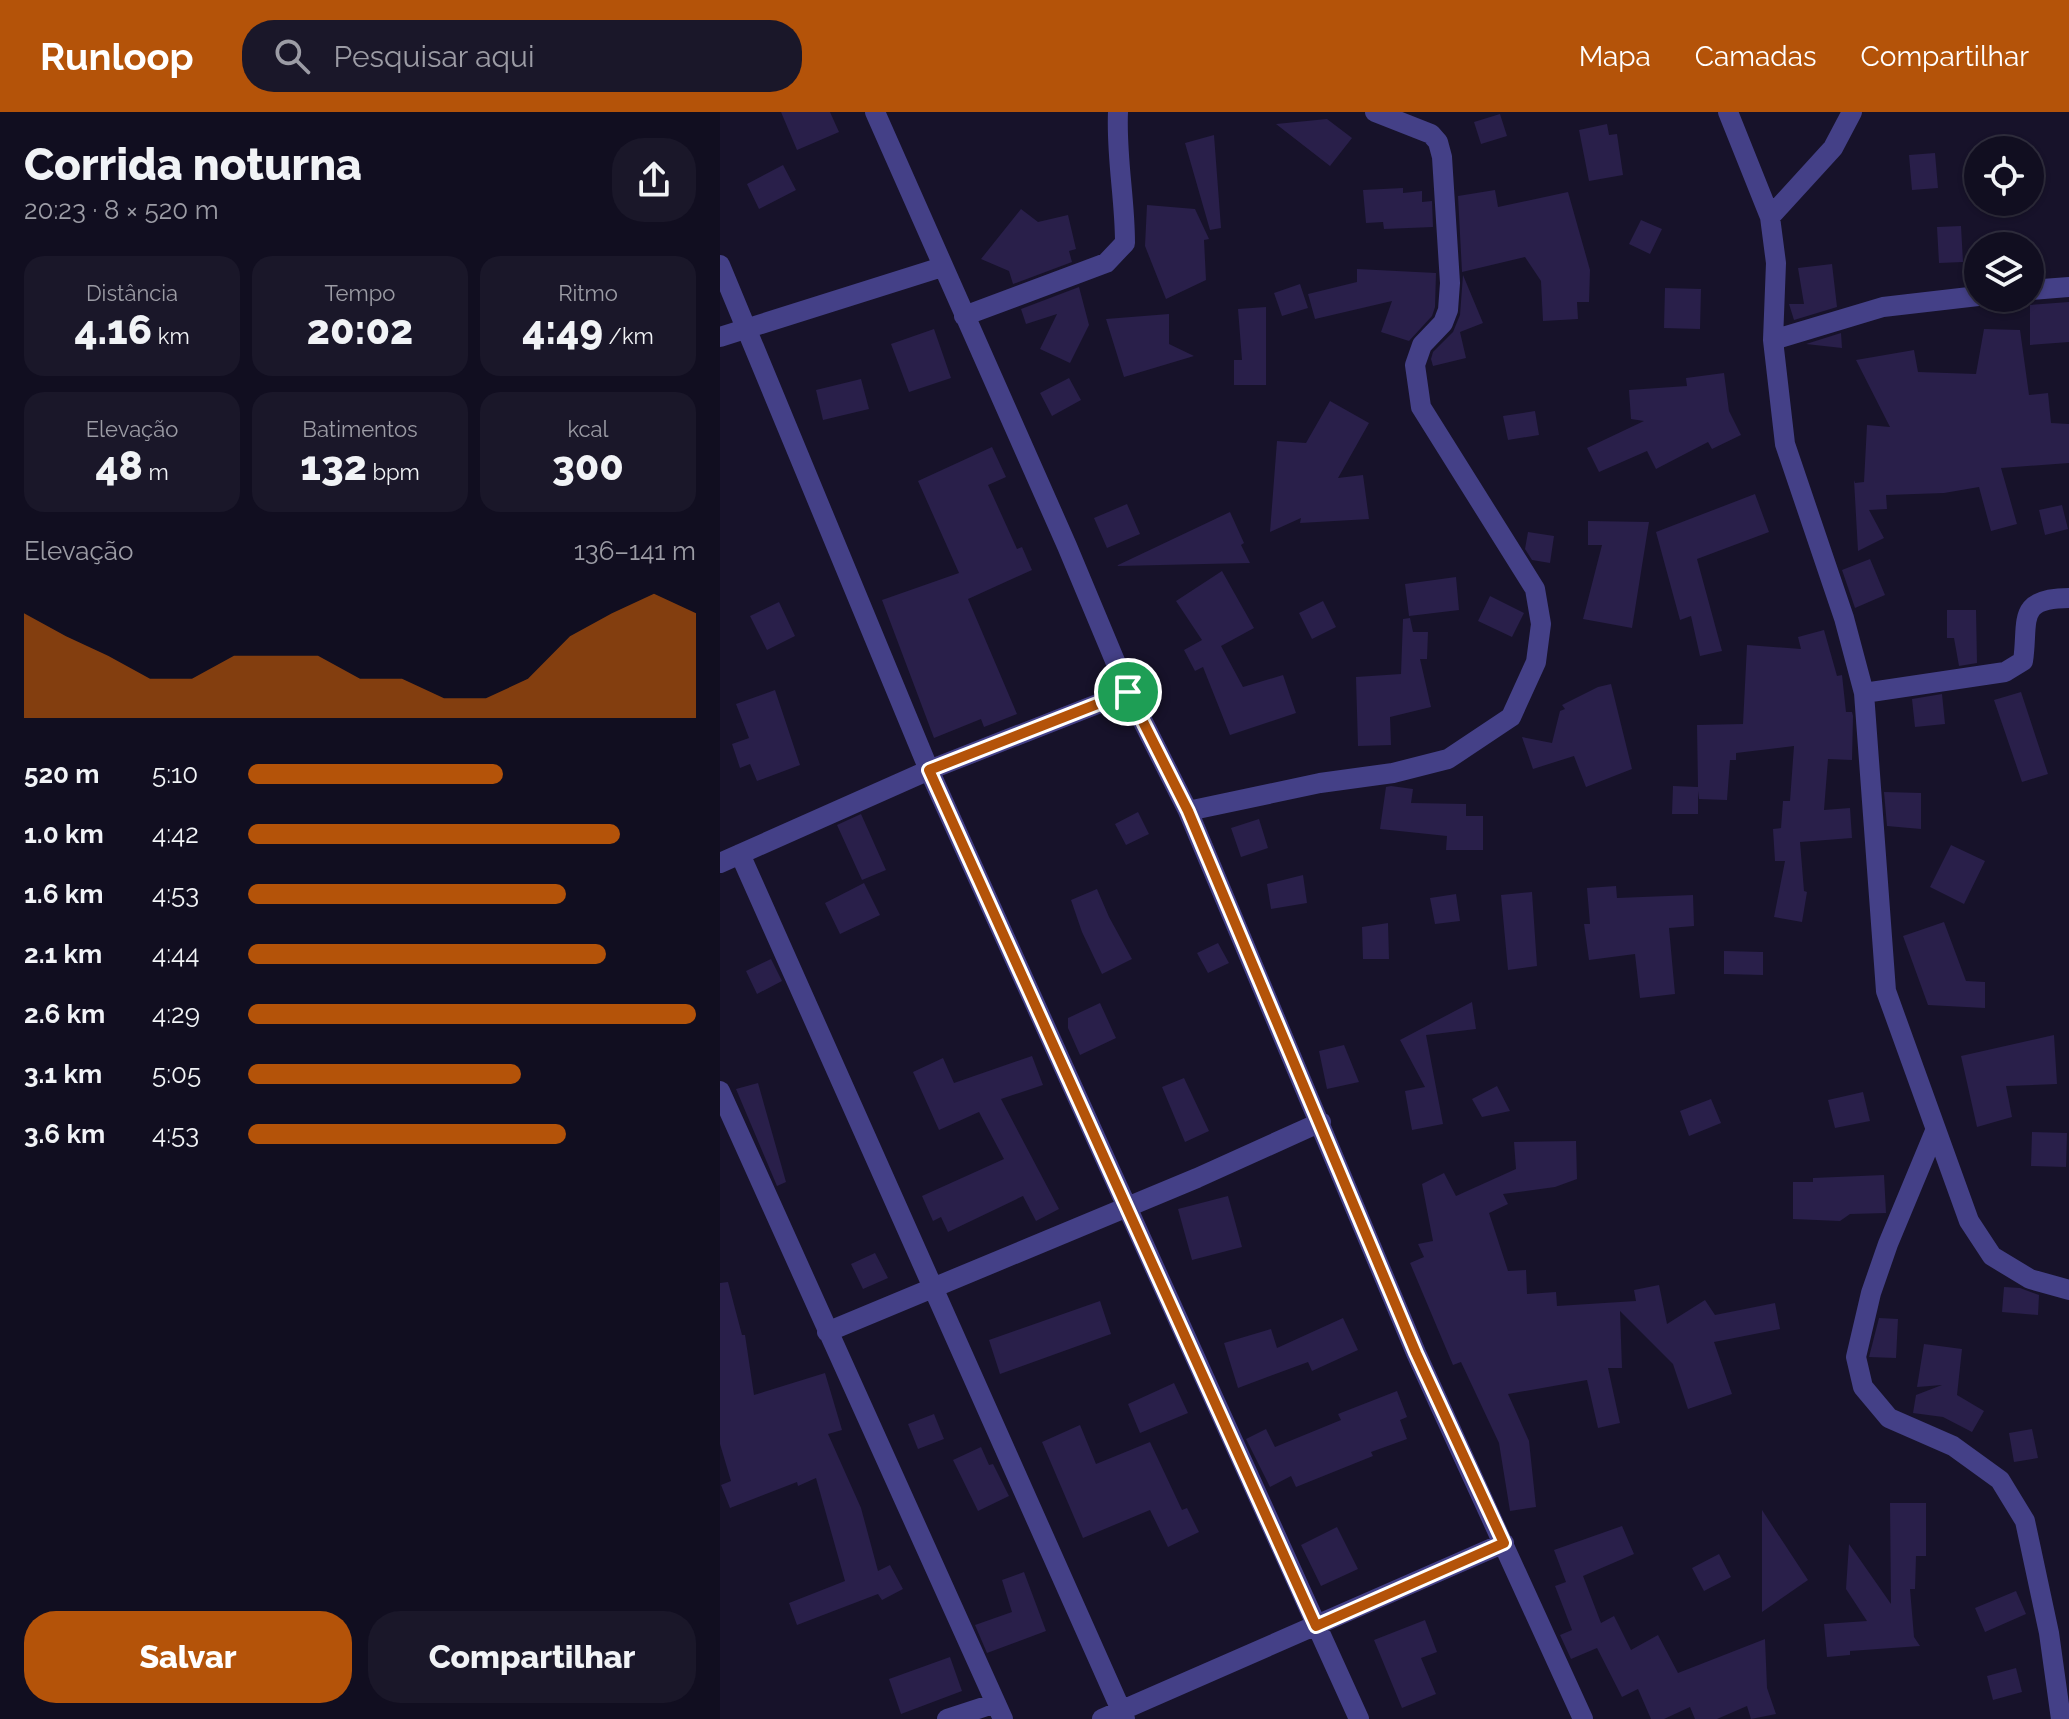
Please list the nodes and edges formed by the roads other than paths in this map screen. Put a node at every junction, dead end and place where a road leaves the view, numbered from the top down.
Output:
1 (875, 112) edge
2 (1118, 112) edge
3 (1375, 112) edge
4 (1728, 112) edge
5 (1852, 112) edge
6 (1770, 217) junction
7 (720, 265) edge
8 (942, 267) junction
9 (2069, 287) edge
10 (2044, 289) edge
11 (1964, 298) edge
12 (964, 316) junction
13 (747, 329) junction
14 (720, 337) edge
15 (1773, 340) junction
16 (2069, 598) edge
17 (1128, 692) junction
18 (1864, 693) junction
19 (929, 770) junction
20 (1188, 811) junction
21 (740, 854) junction
22 (720, 863) edge
23 (720, 1091) edge
24 (1321, 1122) junction
25 (1935, 1131) junction
26 (1126, 1208) junction
27 (935, 1289) junction
28 (2069, 1290) edge
29 (827, 1332) junction
30 (1504, 1543) junction
31 (1316, 1626) junction
32 (1000, 1711) edge
33 (1116, 1717) edge
34 (947, 1719) edge
35 (1359, 1719) edge
36 (1583, 1719) edge
37 (2061, 1719) edge

1 - 8 street
2 - 12 street
3 - 20 street
4 - 6 street
5 - 6 street
6 - 15 street
7 - 13 street
8 - 12 street
8 - 13 street
9 - 10 street
11 - 15 street
12 - 17 street
13 - 14 street
13 - 19 street
15 - 18 street
16 - 18 street
17 - 19 street
17 - 20 street
18 - 25 street
19 - 21 street
19 - 26 street
20 - 24 street
21 - 22 street
21 - 27 street
23 - 29 street
24 - 26 street
24 - 30 street
25 - 28 street
25 - 37 street
26 - 27 street
26 - 31 street
27 - 29 street
27 - 33 street
29 - 32 street
30 - 31 street
30 - 36 street
31 - 33 street
31 - 35 street
32 - 34 street

